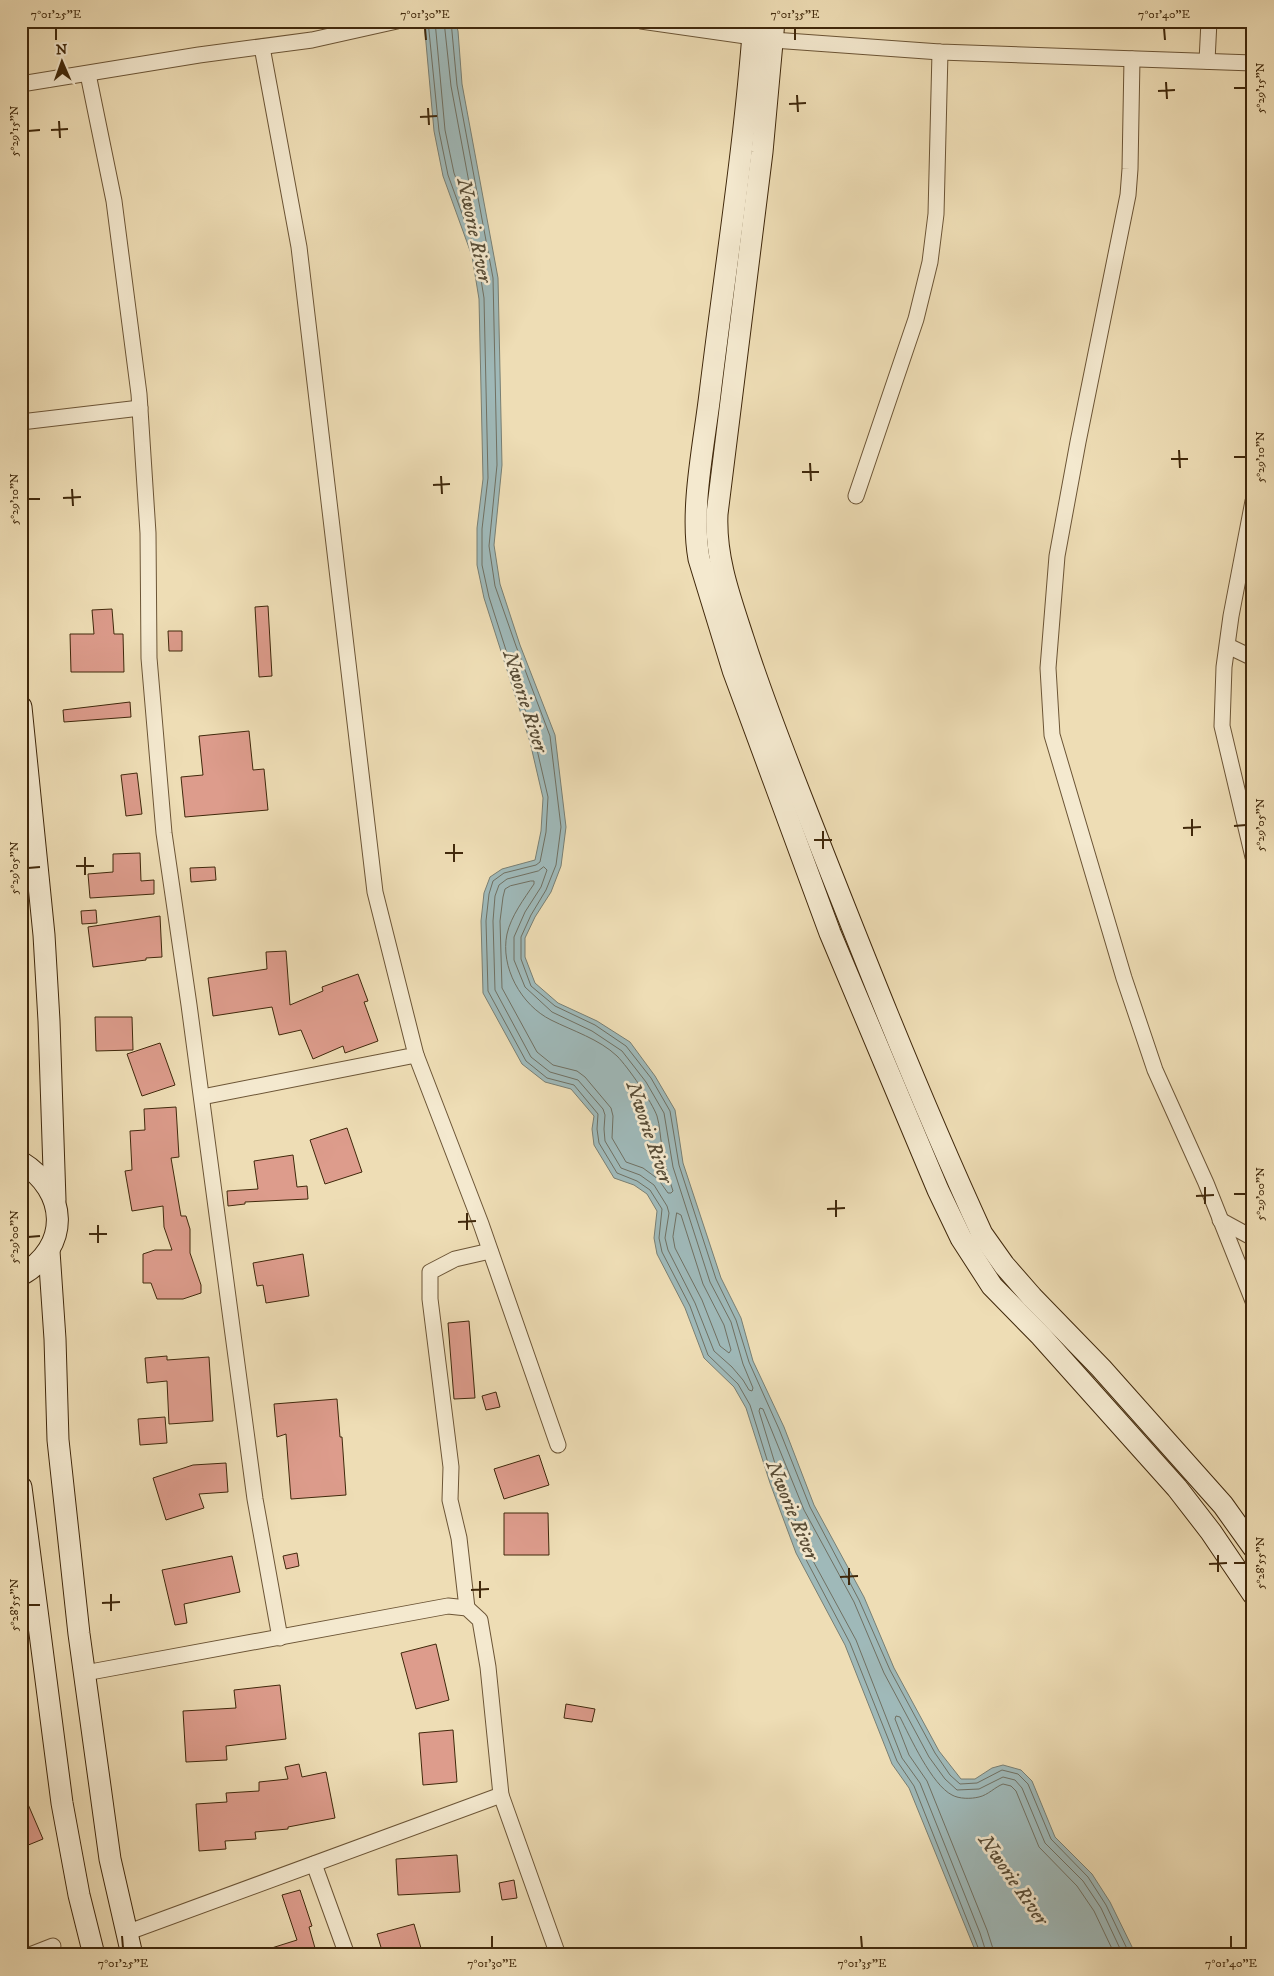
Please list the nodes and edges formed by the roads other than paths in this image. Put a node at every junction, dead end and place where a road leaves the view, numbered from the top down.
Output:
1 (396, 21) edge
2 (641, 21) edge
3 (1209, 21) edge
4 (764, 30) edge
5 (262, 47) junction
6 (940, 52) junction
7 (1132, 59) junction
8 (1207, 61) junction
9 (1253, 63) edge
10 (88, 74) junction
11 (21, 84) edge
12 (140, 408) junction
13 (21, 422) edge
14 (856, 496) dead end
15 (1253, 501) edge
16 (1228, 646) junction
17 (1253, 658) edge
18 (21, 707) edge
19 (1253, 857) edge
20 (416, 1055) junction
21 (202, 1097) junction
22 (21, 1162) edge
23 (55, 1200) junction
24 (1220, 1220) junction
25 (1253, 1238) edge
26 (49, 1251) junction
27 (490, 1251) junction
28 (21, 1275) edge
29 (1253, 1301) edge
30 (558, 1445) dead end
31 (21, 1487) edge
32 (1253, 1547) edge
33 (1253, 1594) edge
34 (467, 1608) junction
35 (280, 1638) junction
36 (85, 1673) junction
37 (501, 1795) junction
38 (314, 1864) junction
39 (126, 1933) junction
40 (52, 1946) dead end
41 (30, 1955) edge
42 (94, 1955) edge
43 (132, 1955) edge
44 (347, 1955) edge
45 (558, 1955) edge

1 - 5 street
2 - 4 street
3 - 8 street
4 - 6 street
4 - 32 main road
4 - 33 main road
5 - 10 street
5 - 20 street
6 - 7 street
6 - 14 street
7 - 8 street
7 - 24 street
8 - 9 street
10 - 11 street
10 - 12 street
12 - 13 street
12 - 21 street
15 - 16 street
16 - 17 street
16 - 19 street
18 - 23 main road
20 - 21 street
20 - 27 street
21 - 35 street
22 - 23 main road
23 - 26 main road
24 - 25 street
24 - 29 street
26 - 28 main road
26 - 36 main road
27 - 30 street
27 - 34 street
31 - 42 main road
34 - 35 street
34 - 37 street
35 - 36 street
36 - 39 main road
37 - 38 street
37 - 45 street
38 - 39 street
38 - 44 street
39 - 43 main road
40 - 41 street

